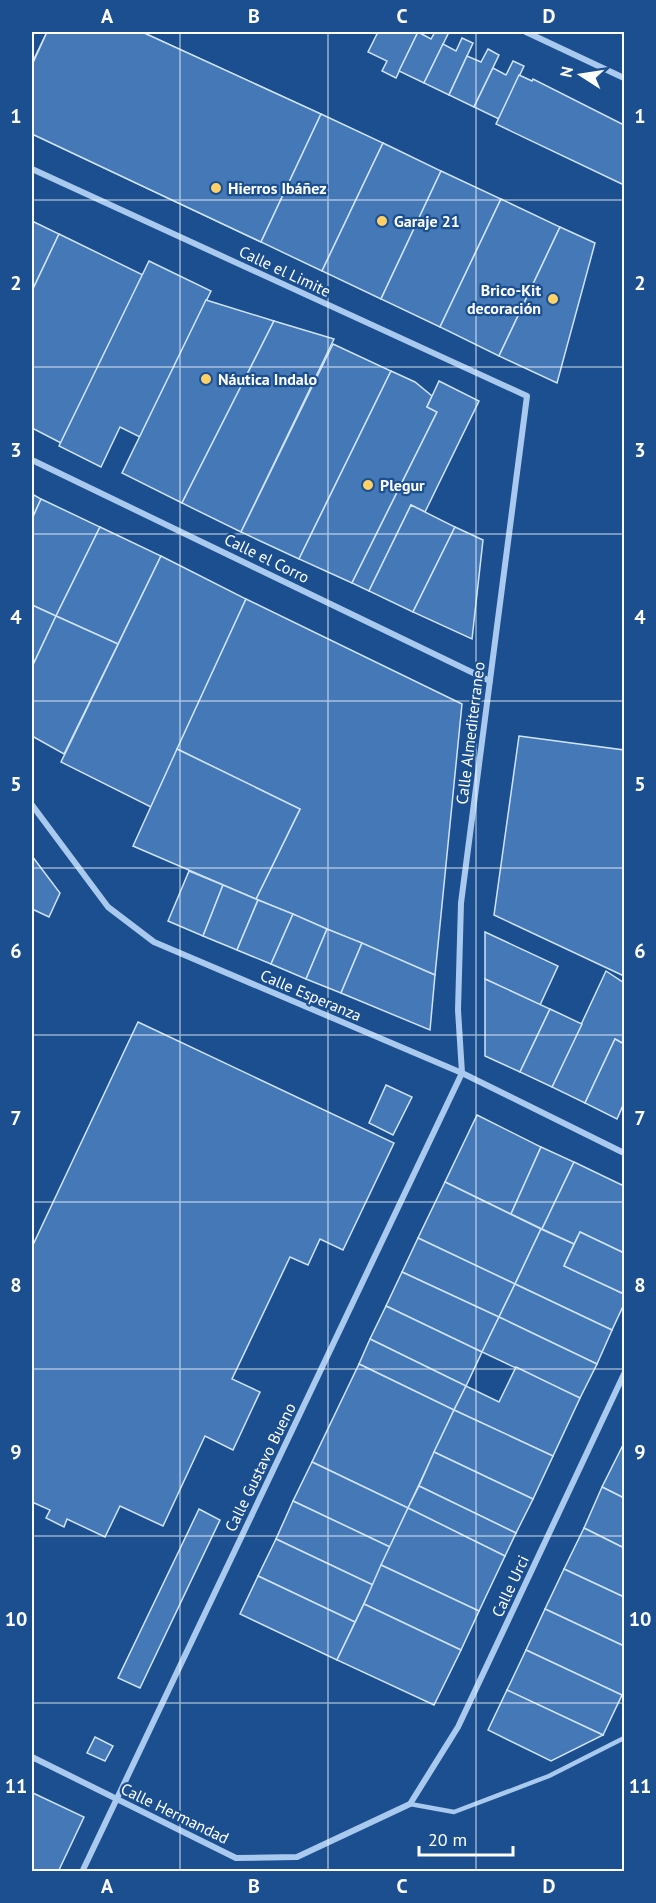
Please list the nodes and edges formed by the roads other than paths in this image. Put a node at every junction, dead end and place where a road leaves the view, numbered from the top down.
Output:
1 (526, 32) edge
2 (624, 78) edge
3 (32, 169) edge
4 (527, 396) joint
5 (32, 460) edge
6 (490, 681) junction
7 (32, 806) edge
8 (462, 1074) junction
9 (624, 1153) edge
10 (624, 1374) edge
11 (624, 1738) edge
12 (32, 1757) edge
13 (116, 1799) junction
14 (410, 1804) junction
15 (82, 1872) edge

1 - 2 street
3 - 4 street, Calle el Limite
4 - 6 street, Calle Almediterraneo
5 - 6 street, Calle el Corro
6 - 8 street, Calle Almediterraneo
7 - 8 street, Calle Esperanza
8 - 9 street, Calle Esperanza
8 - 13 street, Calle Gustavo Bueno
10 - 14 street, Calle Urci
11 - 14 lane
12 - 13 street, Calle Hermandad
13 - 14 street, Calle Hermandad
13 - 15 street, Calle Gustavo Bueno

